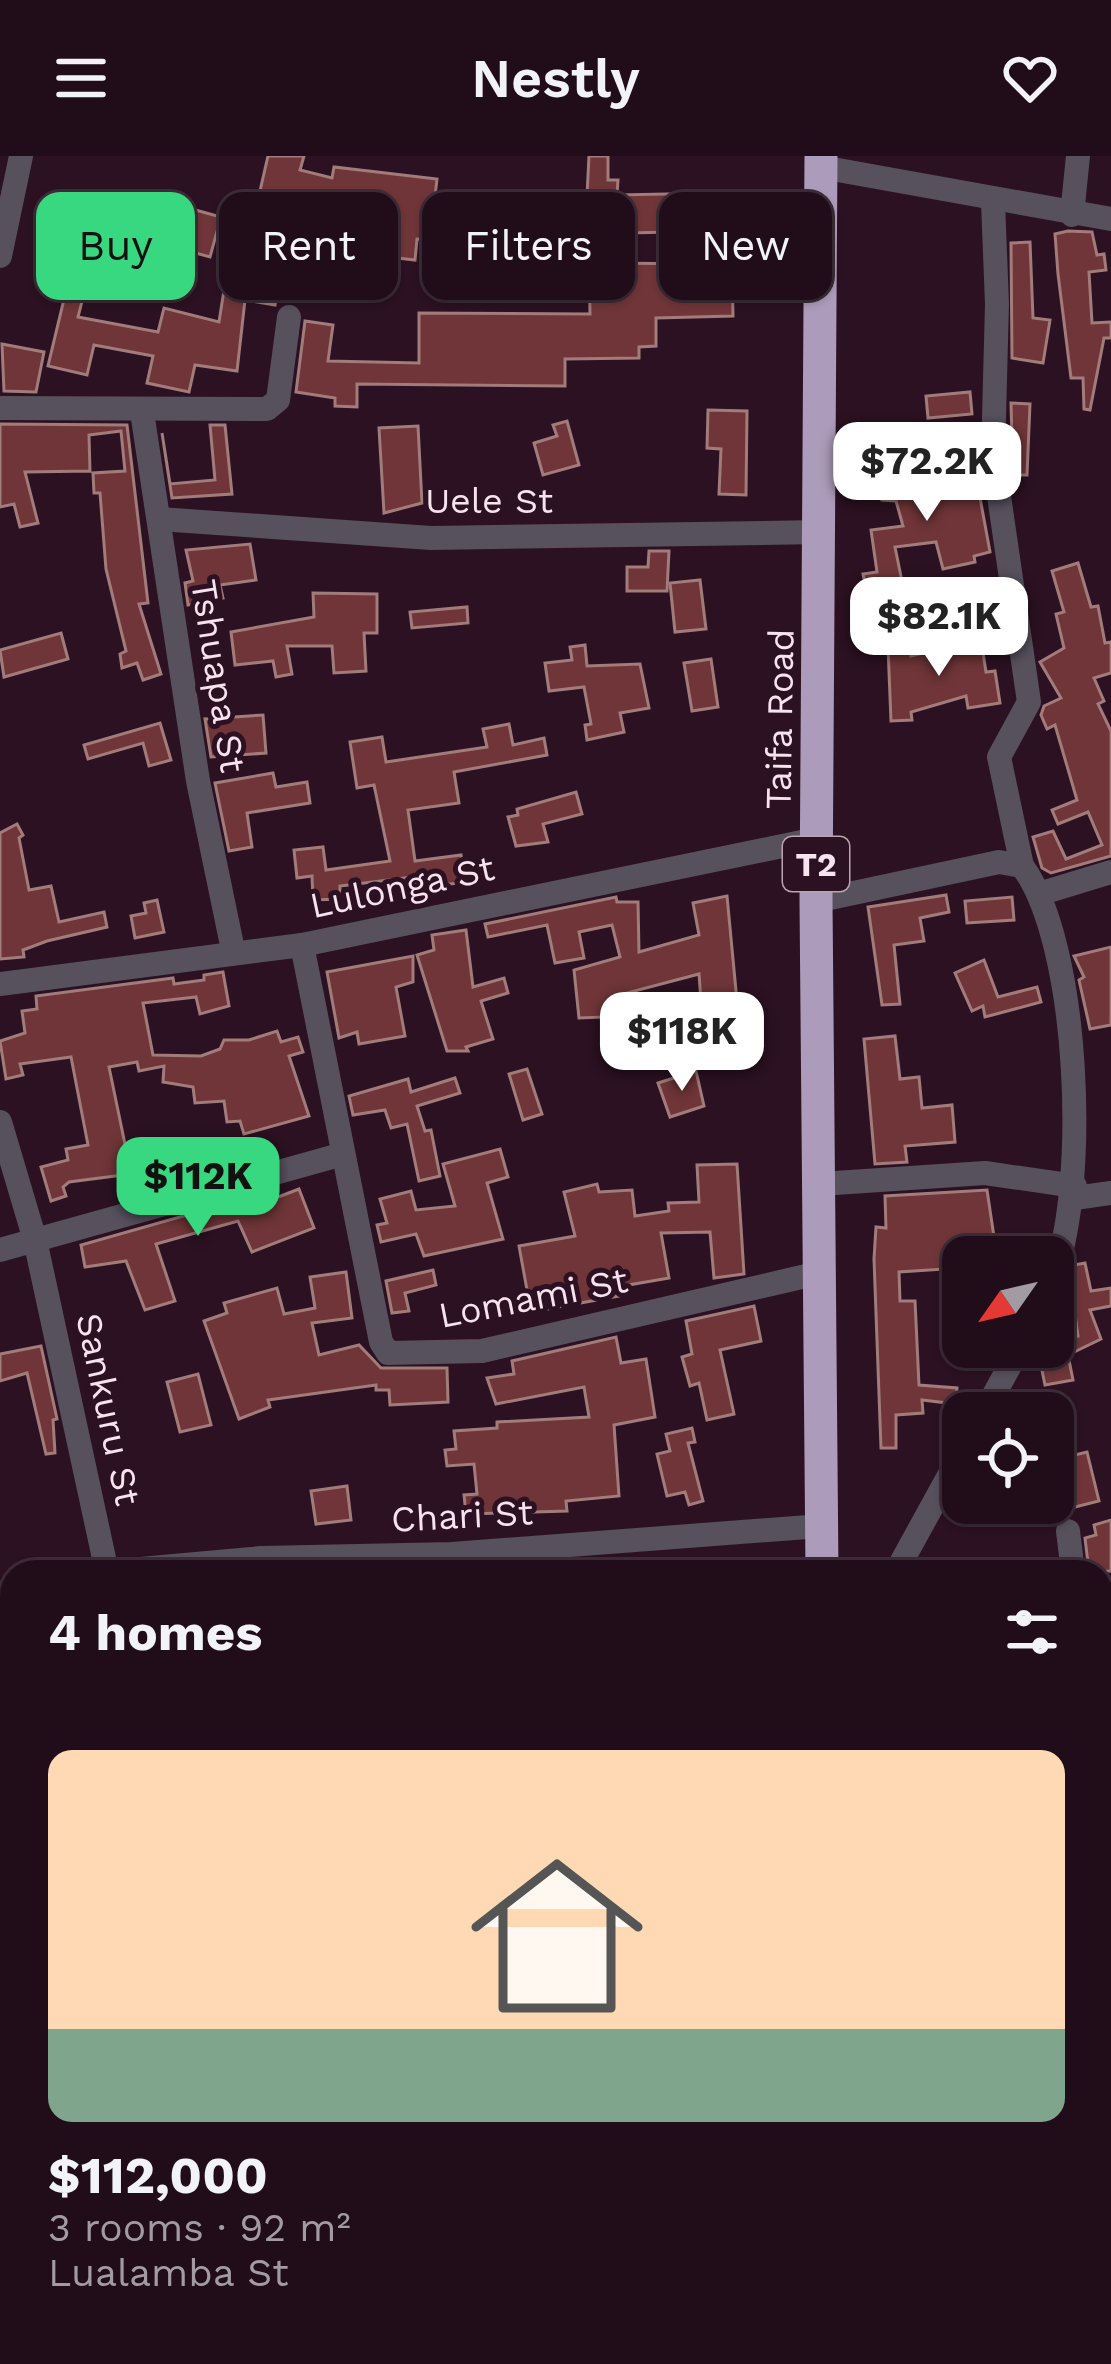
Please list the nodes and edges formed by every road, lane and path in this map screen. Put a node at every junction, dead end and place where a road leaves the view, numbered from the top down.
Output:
1 (21, 156) edge
2 (1078, 156) edge
3 (821, 162) edge
4 (993, 202) junction
5 (1072, 215) junction
6 (1111, 219) edge
7 (0, 256) edge
8 (289, 317) dead end
9 (0, 408) edge
10 (142, 412) junction
11 (159, 519) junction
12 (820, 532) junction
13 (816, 839) junction
14 (1022, 866) junction
15 (1111, 872) edge
16 (1042, 892) junction
17 (816, 901) junction
18 (302, 945) junction
19 (233, 950) junction
20 (0, 984) edge
21 (0, 1122) edge
22 (343, 1154) junction
23 (820, 1184) junction
24 (1075, 1192) junction
25 (1111, 1193) edge
26 (1064, 1236) edge
27 (35, 1240) junction
28 (0, 1250) edge
29 (819, 1273) junction
30 (942, 1488) edge
31 (820, 1526) junction
32 (1068, 1531) dead end
33 (104, 1560) edge
34 (239, 1560) edge
35 (821, 1560) edge
36 (903, 1560) edge
37 (1072, 1560) edge

1 - 7 street
2 - 5 street
3 - 4 street
3 - 12 highway, Taifa Road / T2
4 - 5 street
4 - 14 street
5 - 6 street
8 - 10 street
9 - 10 street
10 - 11 street, Tshuapa St
11 - 12 street, Uele St
11 - 19 street, Tshuapa St
12 - 13 highway, Taifa Road / T2
13 - 17 highway, Taifa Road / T2
13 - 18 street, Lulonga St
14 - 16 street
14 - 17 street
15 - 16 street
16 - 24 street
17 - 23 highway, Taifa Road / T2
18 - 19 street, Lulonga St
18 - 22 street, Lomami St
19 - 20 street, Lulonga St
21 - 27 street, Sankuru St
22 - 27 street
22 - 29 street, Lomami St
23 - 24 street
23 - 29 highway, Taifa Road / T2
24 - 25 street
24 - 26 street
27 - 28 street
27 - 33 street, Sankuru St
29 - 31 highway, Taifa Road / T2
30 - 36 street
31 - 34 street, Chari St
31 - 35 highway, Taifa Road / T2
32 - 37 street

